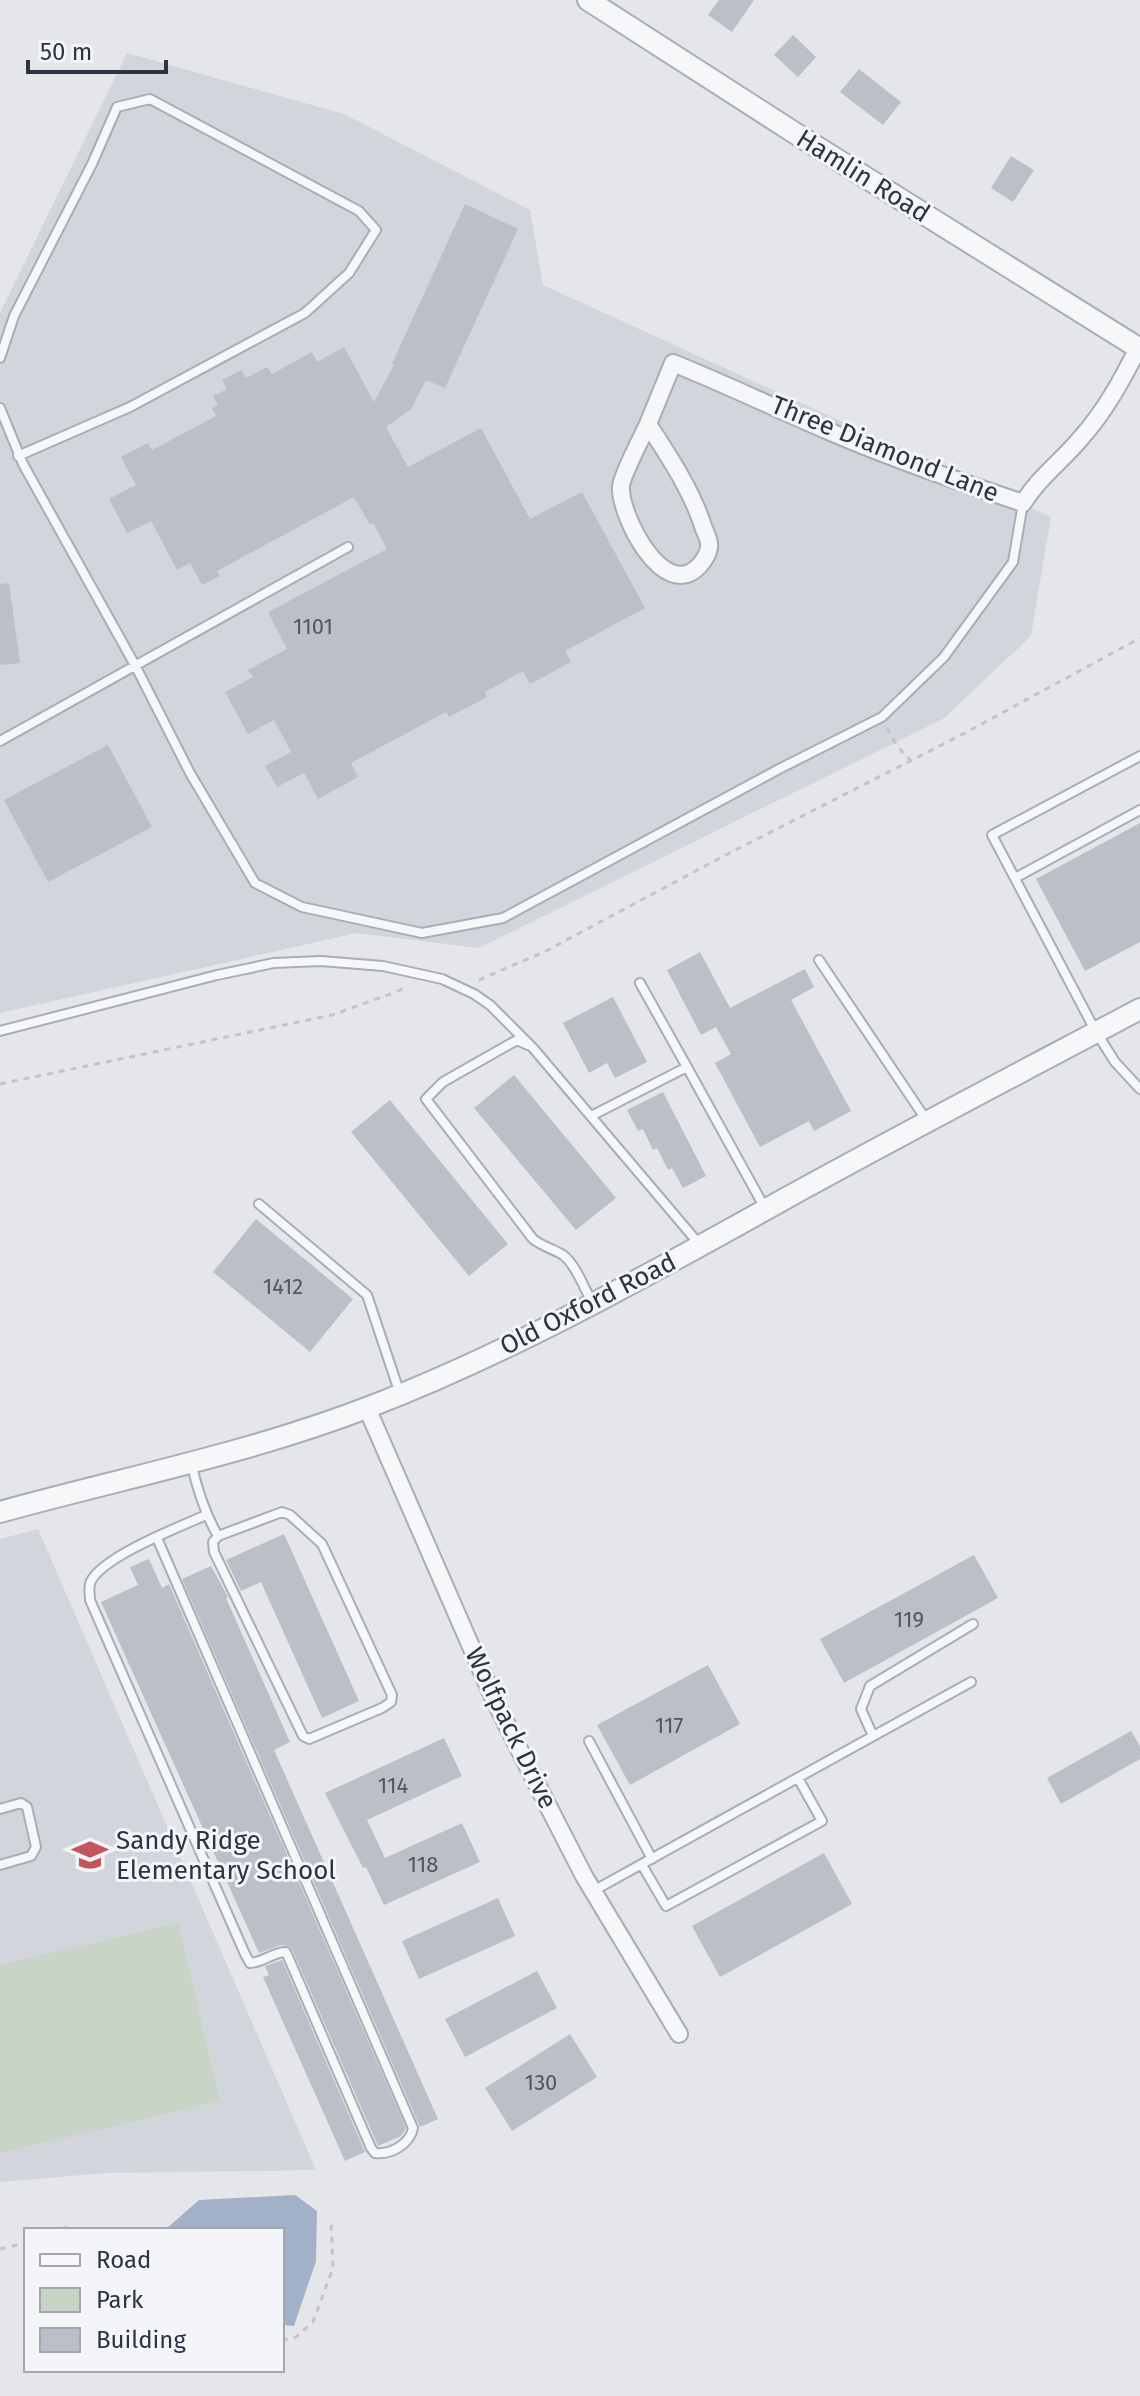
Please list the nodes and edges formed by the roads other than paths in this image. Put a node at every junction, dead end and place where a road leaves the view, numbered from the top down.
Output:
1 (588, 0) edge
2 (1139, 348) edge
3 (0, 358) edge
4 (0, 408) edge
5 (648, 424) junction
6 (18, 456) junction
7 (1023, 503) junction
8 (348, 547) dead end
9 (136, 667) junction
10 (0, 741) edge
11 (1140, 756) edge
12 (1140, 810) edge
13 (1015, 878) junction
14 (819, 960) dead end
15 (640, 983) dead end
16 (1140, 1009) edge
17 (0, 1031) edge
18 (1096, 1032) junction
19 (533, 1048) junction
20 (687, 1067) junction
21 (1140, 1089) edge
22 (591, 1116) junction
23 (928, 1122) junction
24 (259, 1204) dead end
25 (766, 1210) junction
26 (700, 1246) junction
27 (593, 1303) junction
28 (400, 1395) junction
29 (367, 1408) junction
30 (191, 1462) junction
31 (0, 1512) edge
32 (206, 1515) junction
33 (218, 1536) junction
34 (157, 1538) junction
35 (973, 1624) dead end
36 (971, 1682) dead end
37 (873, 1736) junction
38 (589, 1741) dead end
39 (798, 1778) junction
40 (0, 1809) edge
41 (652, 1859) junction
42 (0, 1865) edge
43 (642, 1865) junction
44 (592, 1891) junction
45 (679, 2034) dead end

1 - 2 street, Hamlin Road
2 - 7 street, Three Diamond Lane
3 - 6 lane
4 - 6 lane
5 - 5 street, Three Diamond Lane
5 - 7 street, Three Diamond Lane
6 - 9 lane
7 - 9 lane
8 - 9 lane
9 - 10 lane
11 - 13 lane
12 - 13 lane
13 - 18 lane
14 - 23 lane
15 - 20 lane
16 - 18 street, Old Oxford Road
17 - 19 lane
18 - 21 lane
18 - 23 street, Old Oxford Road
19 - 22 lane
19 - 27 lane
20 - 22 lane
20 - 25 lane
22 - 26 lane
23 - 25 street, Old Oxford Road
24 - 28 lane
25 - 26 street, Old Oxford Road
26 - 27 street, Old Oxford Road
27 - 28 street, Old Oxford Road
28 - 29 street, Old Oxford Road
29 - 30 street, Old Oxford Road
29 - 44 street, Wolfpack Drive
30 - 31 street, Old Oxford Road
30 - 32 lane
32 - 33 lane
32 - 34 lane
33 - 33 lane
34 - 34 lane
35 - 37 lane
36 - 37 lane
37 - 39 lane
38 - 41 lane
39 - 41 lane
39 - 43 lane
40 - 42 lane
41 - 43 lane
43 - 44 lane
44 - 45 street, Wolfpack Drive

